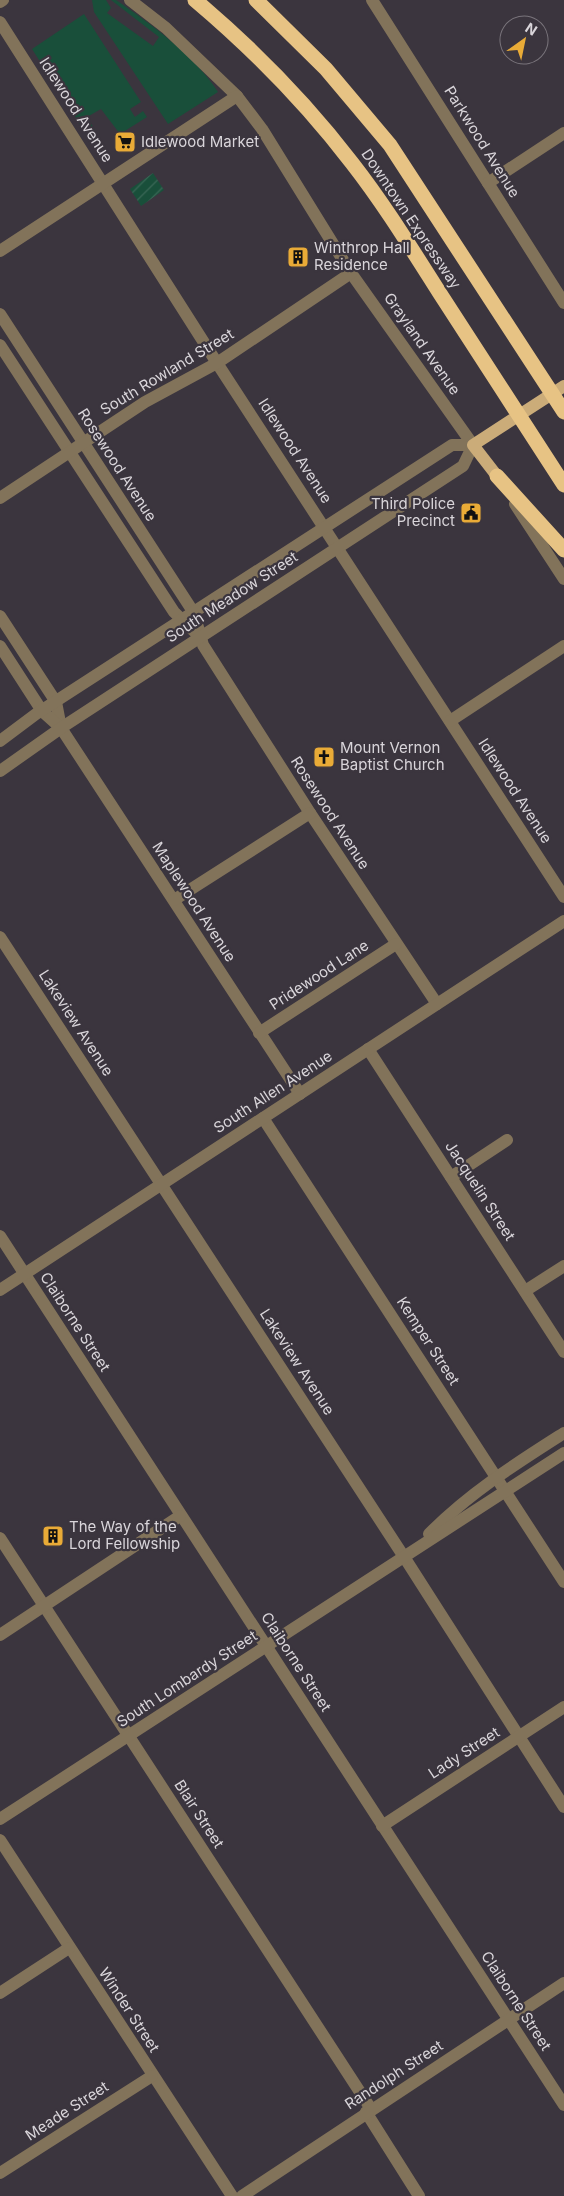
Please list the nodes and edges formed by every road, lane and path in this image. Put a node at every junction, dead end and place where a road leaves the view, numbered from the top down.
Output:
1 (130, 0) edge
2 (195, 0) edge
3 (256, 0) edge
4 (378, 2) edge
5 (0, 22) edge
6 (237, 96) junction
7 (564, 133) edge
8 (488, 183) junction
9 (104, 184) junction
10 (0, 251) edge
11 (351, 273) junction
12 (564, 302) edge
13 (0, 314) edge
14 (0, 345) edge
15 (217, 363) junction
16 (564, 386) edge
17 (564, 412) edge
18 (82, 443) junction
19 (473, 445) junction
20 (68, 453) junction
21 (497, 476) junction
22 (564, 485) edge
23 (0, 498) edge
24 (326, 528) junction
25 (339, 547) junction
26 (564, 550) edge
27 (564, 579) edge
28 (194, 613) junction
29 (0, 616) edge
30 (181, 621) junction
31 (200, 637) junction
32 (0, 646) edge
33 (564, 646) edge
34 (56, 702) junction
35 (42, 711) junction
36 (450, 720) junction
37 (61, 728) junction
38 (0, 741) edge
39 (0, 771) edge
40 (310, 814) junction
41 (564, 897) edge
42 (174, 900) junction
43 (564, 921) edge
44 (0, 937) edge
45 (396, 944) junction
46 (437, 1004) junction
47 (259, 1033) junction
48 (368, 1049) junction
49 (300, 1094) junction
50 (263, 1118) junction
51 (506, 1140) dead end
52 (452, 1176) junction
53 (161, 1185) junction
54 (0, 1236) edge
55 (564, 1266) edge
56 (24, 1274) junction
57 (0, 1290) edge
58 (525, 1291) junction
59 (564, 1352) edge
60 (564, 1432) edge
61 (564, 1453) edge
62 (496, 1477) junction
63 (505, 1491) junction
64 (180, 1516) junction
65 (0, 1538) edge
66 (414, 1548) junction
67 (403, 1556) junction
68 (564, 1582) edge
69 (44, 1606) junction
70 (0, 1636) edge
71 (267, 1647) junction
72 (564, 1707) edge
73 (129, 1736) junction
74 (518, 1737) junction
75 (564, 1807) edge
76 (0, 1819) edge
77 (382, 1826) junction
78 (0, 1840) edge
79 (69, 1948) junction
80 (564, 1984) edge
81 (0, 1993) edge
82 (510, 2020) junction
83 (152, 2076) junction
84 (564, 2105) edge
85 (368, 2111) junction
86 (0, 2173) edge
87 (232, 2196) edge
88 (242, 2196) edge
89 (419, 2196) edge

1 - 6 street, Grayland Avenue
2 - 22 highway, Downtown Expressway
3 - 17 highway, Downtown Expressway
4 - 8 street, Parkwood Avenue
5 - 9 street, Idlewood Avenue
6 - 9 street
6 - 11 street, Grayland Avenue
7 - 8 street
8 - 12 street, Parkwood Avenue
9 - 10 street
9 - 15 street, Idlewood Avenue
11 - 15 street, South Rowland Street
11 - 19 street, Grayland Avenue
13 - 18 street, Rosewood Avenue
14 - 20 street, Rosewood Avenue
15 - 18 street, South Rowland Street
15 - 24 street, Idlewood Avenue
16 - 19 main road, South Meadow Street
18 - 20 street, South Rowland Street
18 - 28 street, Rosewood Avenue
19 - 21 main road, Grayland Avenue
19 - 24 street, South Meadow Street
19 - 25 street, South Meadow Street
20 - 23 street, South Rowland Street
20 - 30 street, Rosewood Avenue
21 - 26 highway
21 - 27 street, Grayland Avenue
24 - 25 street, Idlewood Avenue
24 - 28 street, South Meadow Street
25 - 31 street, South Meadow Street
25 - 36 street, Idlewood Avenue
28 - 30 street, South Meadow Street
28 - 31 street, Rosewood Avenue
29 - 34 street, Maplewood Avenue
30 - 31 street, Rosewood Avenue
30 - 34 street, South Meadow Street
31 - 37 street, South Meadow Street
31 - 40 street, Rosewood Avenue
32 - 35 street, Maplewood Avenue
33 - 36 street
34 - 35 street, South Meadow Street
34 - 37 street, Maplewood Avenue
35 - 37 street, Maplewood Avenue
35 - 38 street, South Meadow Street
36 - 41 street, Idlewood Avenue
37 - 39 street, South Meadow Street
37 - 42 street, Maplewood Avenue
40 - 42 street
40 - 45 street, Rosewood Avenue
42 - 47 street, Maplewood Avenue
43 - 46 street, South Allen Avenue
44 - 53 street, Lakeview Avenue
45 - 46 street, Rosewood Avenue
45 - 47 street, Pridewood Lane
46 - 48 street, South Allen Avenue
47 - 49 street, Maplewood Avenue
48 - 49 street, South Allen Avenue
48 - 52 street, Jacquelin Street
49 - 50 street, South Allen Avenue
50 - 53 street, South Allen Avenue
50 - 62 street, Kemper Street
51 - 52 street
52 - 58 street, Jacquelin Street
53 - 56 street, South Allen Avenue
53 - 67 street, Lakeview Avenue
54 - 56 street, Claiborne Street
55 - 58 street
56 - 57 street, South Allen Avenue
56 - 64 street, Claiborne Street
58 - 59 street, Jacquelin Street
60 - 62 street, South Lombardy Street
61 - 63 street, South Lombardy Street
62 - 63 street, Kemper Street
62 - 66 street, South Lombardy Street
63 - 66 street, South Lombardy Street
63 - 68 street, Kemper Street
64 - 69 street
64 - 71 street, Claiborne Street
65 - 69 street, Blair Street
66 - 67 street, South Lombardy Street
67 - 71 street, South Lombardy Street
67 - 74 street, Lakeview Avenue
69 - 70 street
69 - 73 street, Blair Street
71 - 73 street, South Lombardy Street
71 - 77 street, Claiborne Street
72 - 74 street, Lady Street
73 - 76 street, South Lombardy Street
73 - 85 street, Blair Street
74 - 75 street, Lakeview Avenue
74 - 77 street, Lady Street
77 - 82 street, Claiborne Street
78 - 79 street, Winder Street
79 - 81 street
79 - 83 street, Winder Street
80 - 82 street, Randolph Street
82 - 84 street, Claiborne Street
82 - 85 street, Randolph Street
83 - 86 street, Meade Street
83 - 87 street, Winder Street
85 - 88 street, Randolph Street
85 - 89 street, Blair Street

